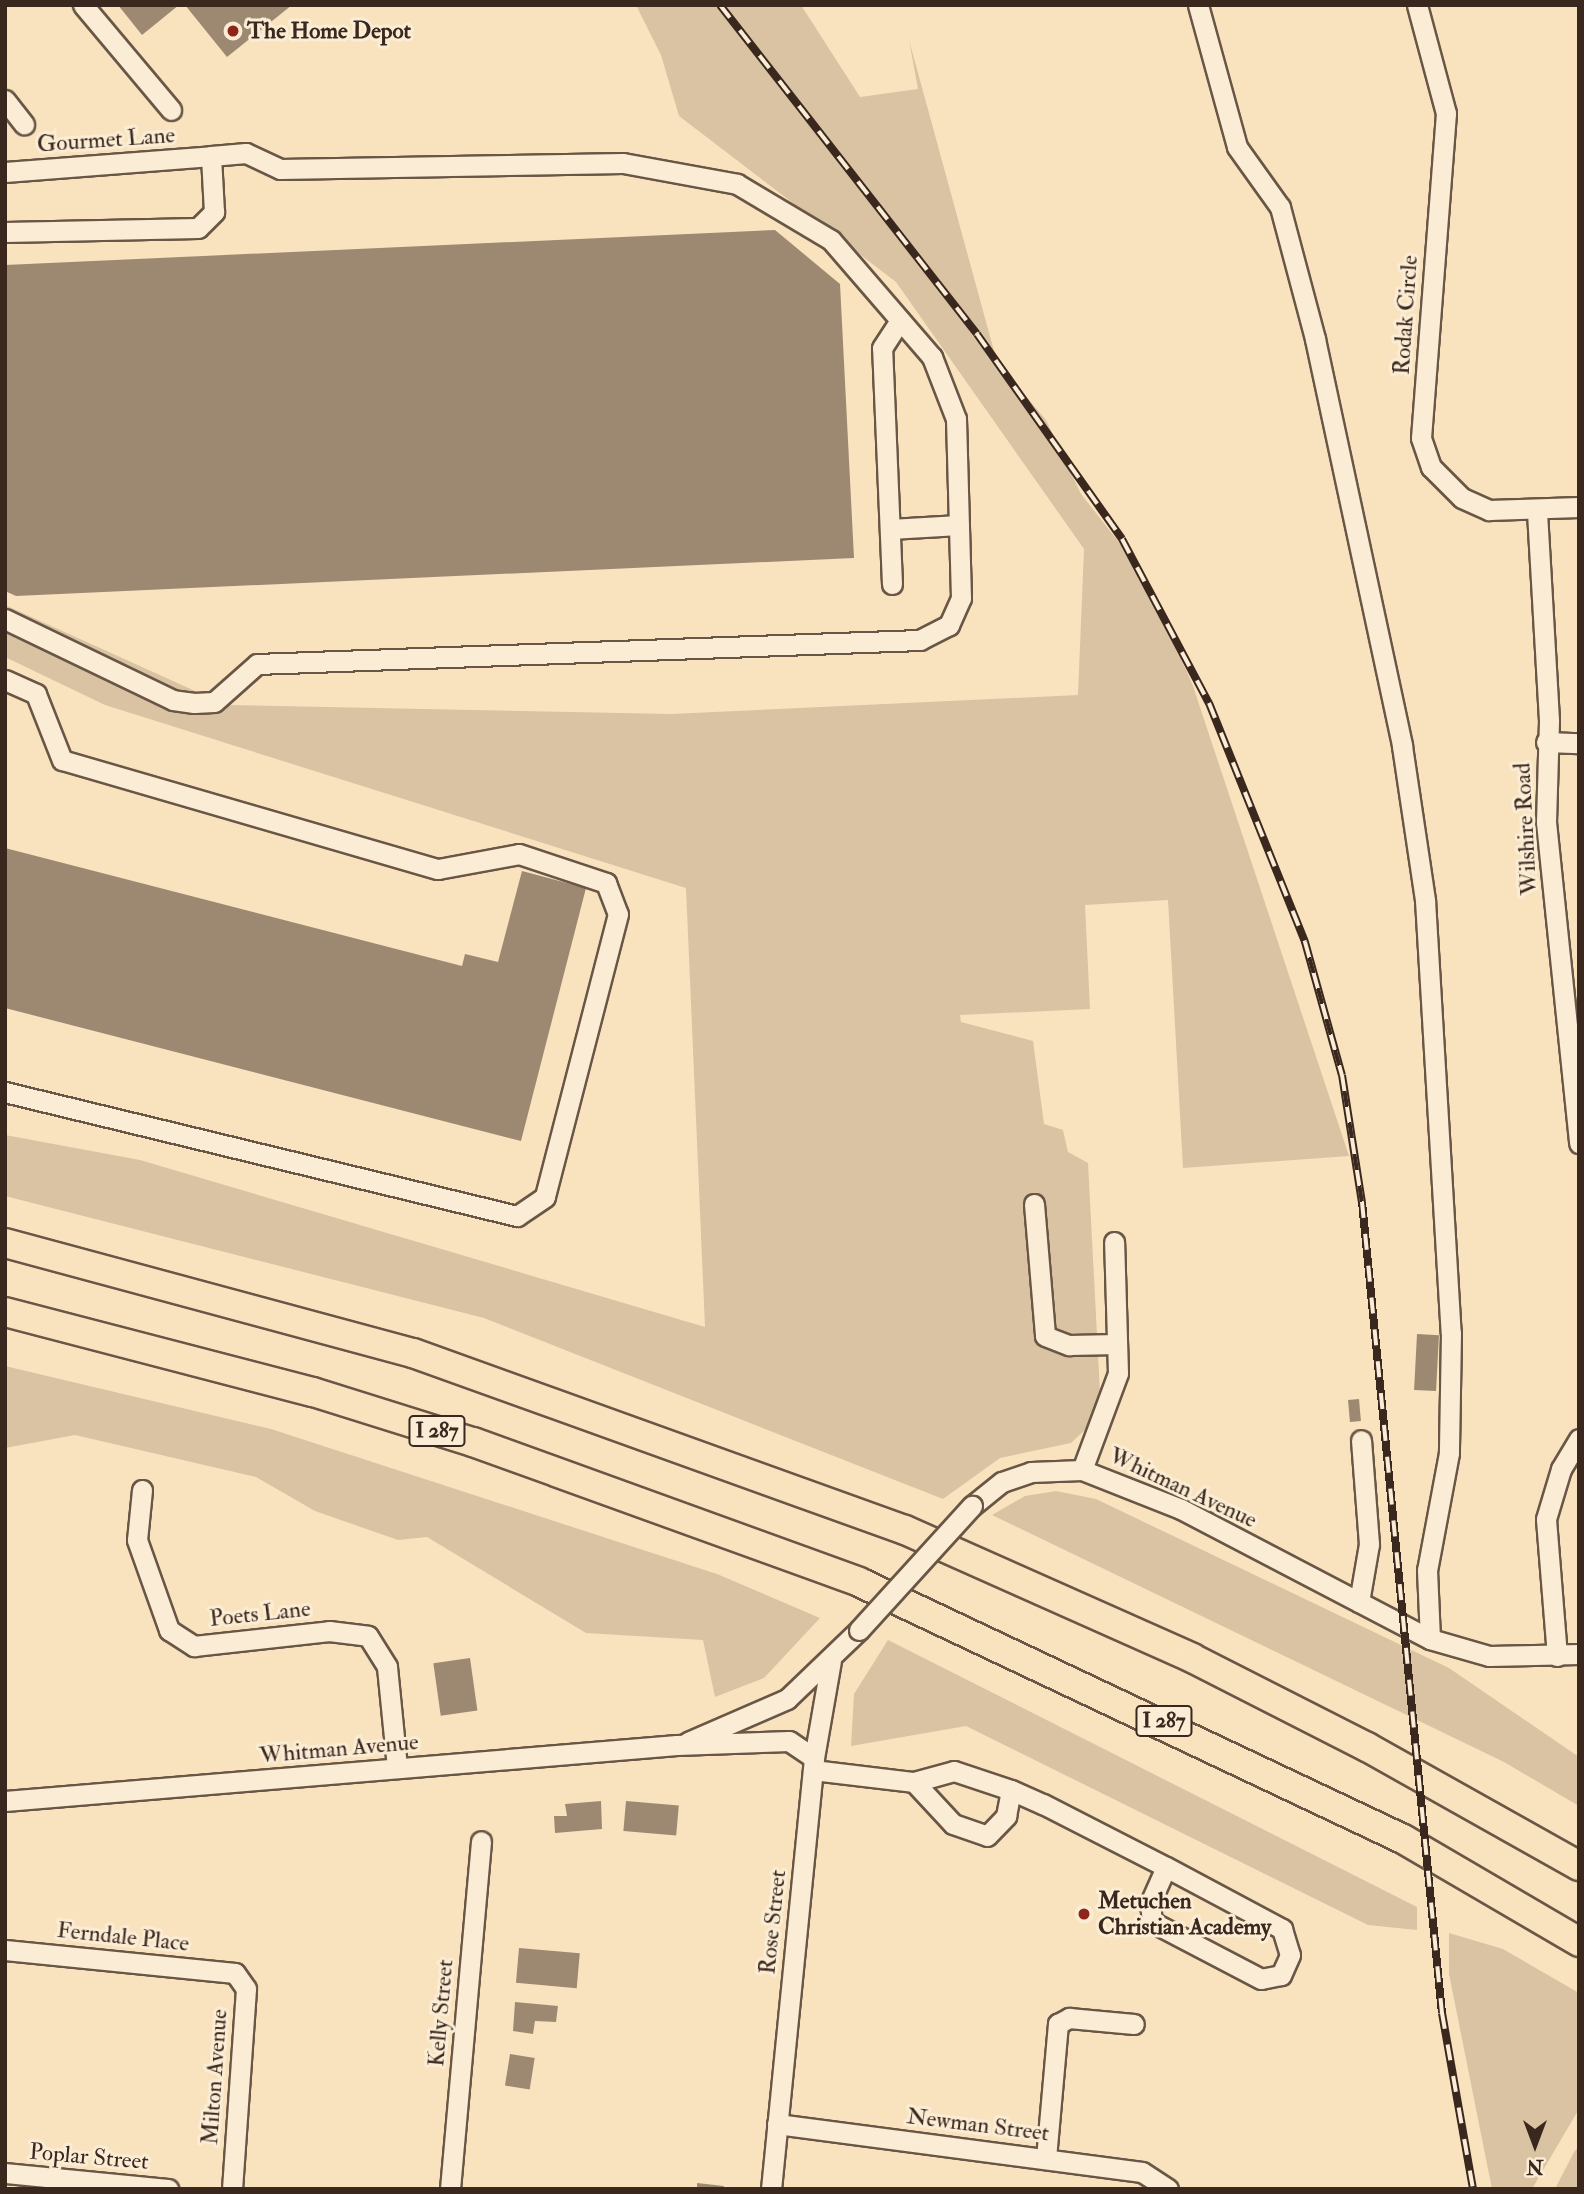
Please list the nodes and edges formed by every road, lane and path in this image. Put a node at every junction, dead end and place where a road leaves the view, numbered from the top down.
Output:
1 (83, 5) edge
2 (1198, 5) edge
3 (1417, 5) edge
4 (5, 100) edge
5 (171, 110) dead end
6 (24, 124) dead end
7 (211, 156) junction
8 (5, 172) edge
9 (5, 232) edge
10 (900, 320) junction
11 (1579, 508) edge
12 (1537, 512) junction
13 (959, 525) junction
14 (890, 529) junction
15 (892, 583) dead end
16 (5, 619) edge
17 (5, 680) edge
18 (1546, 742) junction
19 (1579, 743) edge
20 (5, 1092) edge
21 (1579, 1143) edge
22 (1034, 1203) dead end
23 (1114, 1242) dead end
24 (5, 1243) edge
25 (5, 1312) edge
26 (1117, 1344) junction
27 (1579, 1439) edge
28 (1361, 1440) dead end
29 (1082, 1470) junction
30 (142, 1490) dead end
31 (1359, 1602) junction
32 (1430, 1639) junction
33 (1579, 1654) edge
34 (1557, 1656) junction
35 (831, 1661) junction
36 (677, 1745) junction
37 (814, 1764) junction
38 (397, 1768) junction
39 (914, 1782) junction
40 (1011, 1790) junction
41 (5, 1801) edge
42 (481, 1841) dead end
43 (1579, 1866) edge
44 (1166, 1867) junction
45 (1579, 1942) edge
46 (5, 1950) edge
47 (235, 1973) joint
48 (1134, 2024) dead end
49 (777, 2123) junction
50 (1046, 2158) junction
51 (5, 2174) edge
52 (168, 2189) edge
53 (232, 2189) edge
54 (450, 2189) edge
55 (771, 2189) edge
56 (1168, 2189) edge

1 - 5 street
2 - 32 street
3 - 12 street, Rodak Circle
4 - 6 street
7 - 8 street, Gourmet Lane
7 - 9 street
7 - 10 street, Gourmet Lane
10 - 13 street, Gourmet Lane
10 - 14 street
11 - 12 street, Rodak Circle
12 - 18 street, Wilshire Road
13 - 14 street
13 - 16 street, Gourmet Lane
14 - 15 street
17 - 20 street
18 - 19 street
18 - 21 street, Wilshire Road
22 - 26 street
23 - 26 street
24 - 43 highway
25 - 45 highway, I 287
26 - 29 street
27 - 34 street
28 - 31 street
29 - 31 street, Whitman Avenue
29 - 35 street, Whitman Avenue, bridge
30 - 38 street, Poets Lane
31 - 32 street, Whitman Avenue
32 - 34 street, Whitman Avenue
33 - 34 street, Whitman Avenue
35 - 36 street, Whitman Avenue
35 - 37 street, Rose Street
36 - 37 street, Whitman Avenue
36 - 38 street, Whitman Avenue
37 - 39 street
37 - 49 street, Rose Street
38 - 41 street, Whitman Avenue
39 - 40 street
39 - 40 street
40 - 44 street
42 - 54 street, Kelly Street
44 - 44 street
46 - 47 street, Ferndale Place
47 - 53 street, Milton Avenue
48 - 50 street
49 - 50 street, Newman Street
49 - 55 street, Rose Street
50 - 56 street, Newman Street
51 - 52 street, Poplar Street

